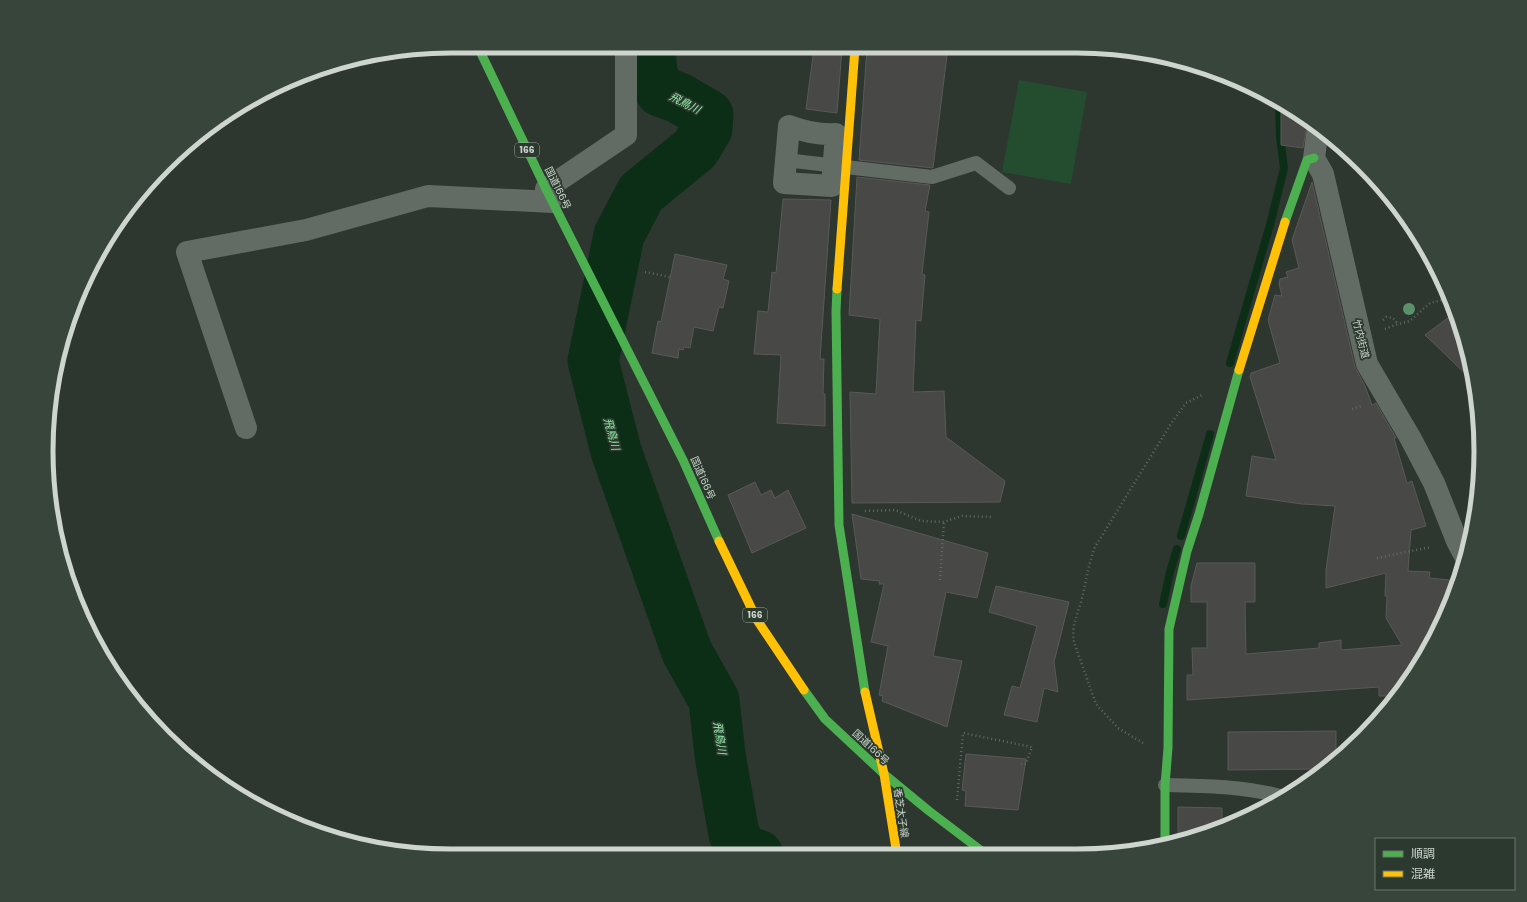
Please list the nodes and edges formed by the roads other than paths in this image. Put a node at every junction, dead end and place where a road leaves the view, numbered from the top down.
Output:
1 (481, 53) edge
2 (626, 53) edge
3 (854, 53) edge
4 (1317, 134) edge
5 (1314, 158) junction
6 (794, 161) dead end
7 (840, 166) junction
8 (1009, 188) dead end
9 (549, 196) junction
10 (246, 428) dead end
11 (1461, 548) edge
12 (884, 774) junction
13 (1165, 785) junction
14 (1277, 795) edge
15 (1165, 838) edge
16 (896, 849) edge
17 (979, 849) edge

1 - 9 main road, 国道166号 / 166
2 - 9 street
3 - 7 main road, 香芝太子線
4 - 5 street
5 - 11 street, 竹内街道
5 - 13 main road
6 - 7 lane
7 - 8 lane
7 - 12 main road, 香芝太子線
9 - 10 street
9 - 12 main road, 国道166号 / 166
12 - 16 main road, 香芝太子線
12 - 17 main road, 国道166号 / 166
13 - 14 lane
13 - 15 main road

